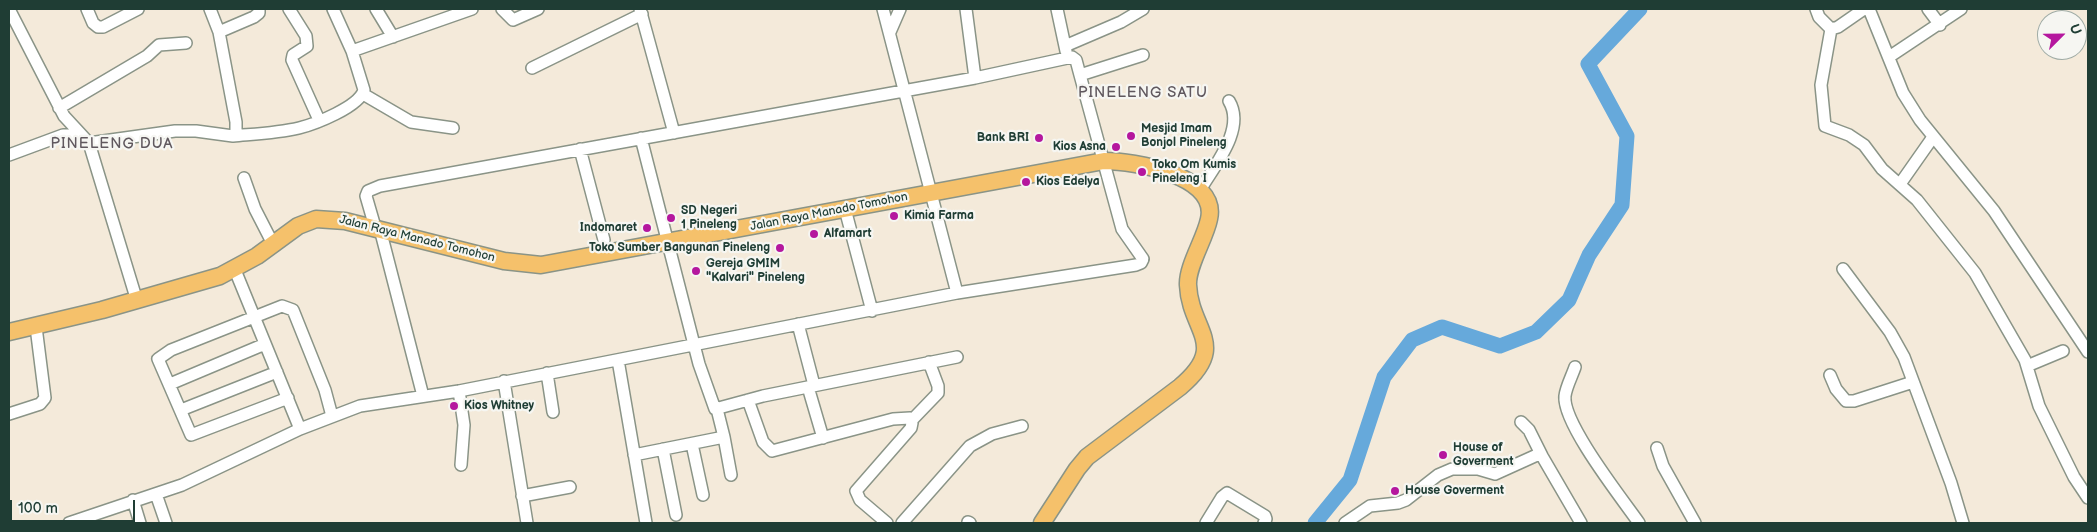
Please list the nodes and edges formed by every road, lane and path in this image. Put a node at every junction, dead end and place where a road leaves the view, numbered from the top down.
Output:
1 (9, 9) edge
2 (87, 9) edge
3 (138, 9) edge
4 (210, 9) edge
5 (259, 9) edge
6 (333, 9) edge
7 (376, 9) edge
8 (472, 9) edge
9 (502, 9) edge
10 (538, 9) edge
11 (883, 9) edge
12 (900, 9) edge
13 (966, 9) edge
14 (1057, 9) edge
15 (1143, 9) edge
16 (1816, 9) edge
17 (1864, 9) edge
18 (1870, 9) edge
19 (1928, 9) edge
20 (1961, 9) edge
21 (292, 10) edge
22 (641, 11) edge
23 (1131, 12) edge
24 (446, 13) edge
25 (1940, 25) junction
26 (1831, 29) junction
27 (219, 32) junction
28 (890, 32) junction
29 (393, 37) junction
30 (186, 42) dead end
31 (1065, 46) junction
32 (352, 52) junction
33 (1143, 55) dead end
34 (1889, 57) junction
35 (1067, 58) junction
36 (532, 68) dead end
37 (1080, 75) junction
38 (975, 78) junction
39 (903, 90) junction
40 (363, 94) junction
41 (1229, 101) dead end
42 (59, 108) junction
43 (319, 120) junction
44 (453, 128) dead end
45 (674, 133) junction
46 (80, 134) junction
47 (233, 136) junction
48 (1933, 137) junction
49 (641, 138) junction
50 (89, 143) junction
51 (580, 149) junction
52 (9, 155) edge
53 (1104, 160) junction
54 (244, 178) dead end
55 (1900, 184) junction
56 (1200, 190) junction
57 (930, 193) junction
58 (845, 209) junction
59 (378, 228) junction
60 (604, 240) dead end
61 (669, 242) junction
62 (273, 244) junction
63 (1843, 269) dead end
64 (235, 270) junction
65 (957, 293) junction
66 (137, 300) junction
67 (872, 311) junction
68 (254, 317) junction
69 (798, 324) junction
70 (36, 327) junction
71 (9, 332) edge
72 (265, 344) junction
73 (694, 344) junction
74 (2063, 352) dead end
75 (2088, 352) edge
76 (957, 357) dead end
77 (618, 360) junction
78 (929, 362) junction
79 (2028, 366) junction
80 (1576, 367) dead end
81 (277, 372) junction
82 (546, 373) junction
83 (1830, 374) dead end
84 (504, 381) junction
85 (1913, 382) junction
86 (170, 384) junction
87 (811, 386) junction
88 (459, 391) junction
89 (423, 396) junction
90 (288, 398) junction
91 (748, 400) junction
92 (717, 409) junction
93 (181, 410) junction
94 (553, 412) dead end
95 (9, 414) edge
96 (332, 416) junction
97 (912, 420) junction
98 (1521, 422) dead end
99 (1022, 426) dead end
100 (300, 429) junction
101 (724, 437) junction
102 (823, 438) junction
103 (692, 444) junction
104 (1657, 448) dead end
105 (663, 449) junction
106 (634, 454) junction
107 (1542, 456) junction
108 (461, 465) dead end
109 (731, 475) dead end
110 (570, 487) dead end
111 (156, 494) junction
112 (703, 495) dead end
113 (522, 496) junction
114 (2088, 498) edge
115 (133, 500) junction
116 (676, 515) dead end
117 (69, 523) edge
118 (140, 523) edge
119 (166, 523) edge
120 (527, 523) edge
121 (646, 523) edge
122 (887, 523) edge
123 (902, 523) edge
124 (1042, 523) edge
125 (1206, 523) edge
126 (1264, 523) edge
127 (1345, 523) edge
128 (1581, 523) edge
129 (1639, 523) edge
130 (1695, 523) edge
131 (1963, 523) edge

1 - 42 street
2 - 3 street
4 - 27 street
5 - 27 street
6 - 32 street
7 - 29 street
8 - 24 street
9 - 10 street
11 - 28 street
12 - 28 street
13 - 38 street
14 - 31 street
15 - 23 street
16 - 26 street
17 - 26 street
18 - 34 street
19 - 25 street
20 - 25 street
21 - 43 street
22 - 36 street
22 - 45 street
23 - 31 street
24 - 29 street
25 - 34 street
26 - 55 street
27 - 47 street
28 - 39 street
29 - 32 street
30 - 42 street
31 - 35 street
32 - 40 street
33 - 37 street
34 - 48 street
35 - 37 street
35 - 38 street
37 - 53 street
38 - 39 street
39 - 45 street
39 - 57 street
40 - 43 street
40 - 44 street
41 - 56 street
42 - 46 street
43 - 47 street
45 - 49 street
46 - 50 street
46 - 52 street
47 - 50 street
48 - 55 street
48 - 75 street
49 - 51 street
49 - 61 street
50 - 66 street
51 - 59 street
51 - 60 street
53 - 56 highway, Jalan Raya Manado Tomohon
53 - 57 highway, Jalan Raya Manado Tomohon
53 - 65 street
54 - 62 street
55 - 79 street
56 - 124 highway
57 - 58 highway, Jalan Raya Manado Tomohon
57 - 65 street
58 - 61 highway, Jalan Raya Manado Tomohon
58 - 67 street
59 - 61 highway, Jalan Raya Manado Tomohon
59 - 62 highway, Jalan Raya Manado Tomohon
59 - 89 street
61 - 73 street
62 - 64 highway, Jalan Raya Manado Tomohon
63 - 85 street
64 - 66 highway, Jalan Raya Manado Tomohon
64 - 68 street
65 - 67 street
66 - 70 highway, Jalan Raya Manado Tomohon
67 - 69 street
68 - 72 street
68 - 86 street
68 - 96 street
69 - 73 street
69 - 87 street
70 - 71 highway, Jalan Raya Manado Tomohon
70 - 95 street
72 - 81 street
72 - 86 street
73 - 77 street
73 - 92 street
74 - 79 street
76 - 78 street
77 - 82 street
77 - 106 street
78 - 87 street
78 - 97 street
79 - 114 street
80 - 129 street
81 - 90 street
81 - 93 street
82 - 84 street
82 - 94 street
83 - 85 street
84 - 88 street
84 - 113 street
85 - 131 street
86 - 93 street
87 - 91 street
87 - 102 street
88 - 89 street
88 - 108 street
89 - 96 street
90 - 93 street
90 - 100 street
91 - 92 street
91 - 102 street
92 - 101 street
96 - 100 street
97 - 102 street
97 - 122 street
98 - 107 street
99 - 123 street
100 - 111 street
101 - 103 street
101 - 109 street
103 - 105 street
103 - 112 street
104 - 130 street
105 - 106 street
105 - 116 street
106 - 121 street
107 - 127 street
107 - 128 street
110 - 113 street
111 - 115 street
111 - 119 street
113 - 120 street
115 - 117 street
115 - 118 street
125 - 126 street

